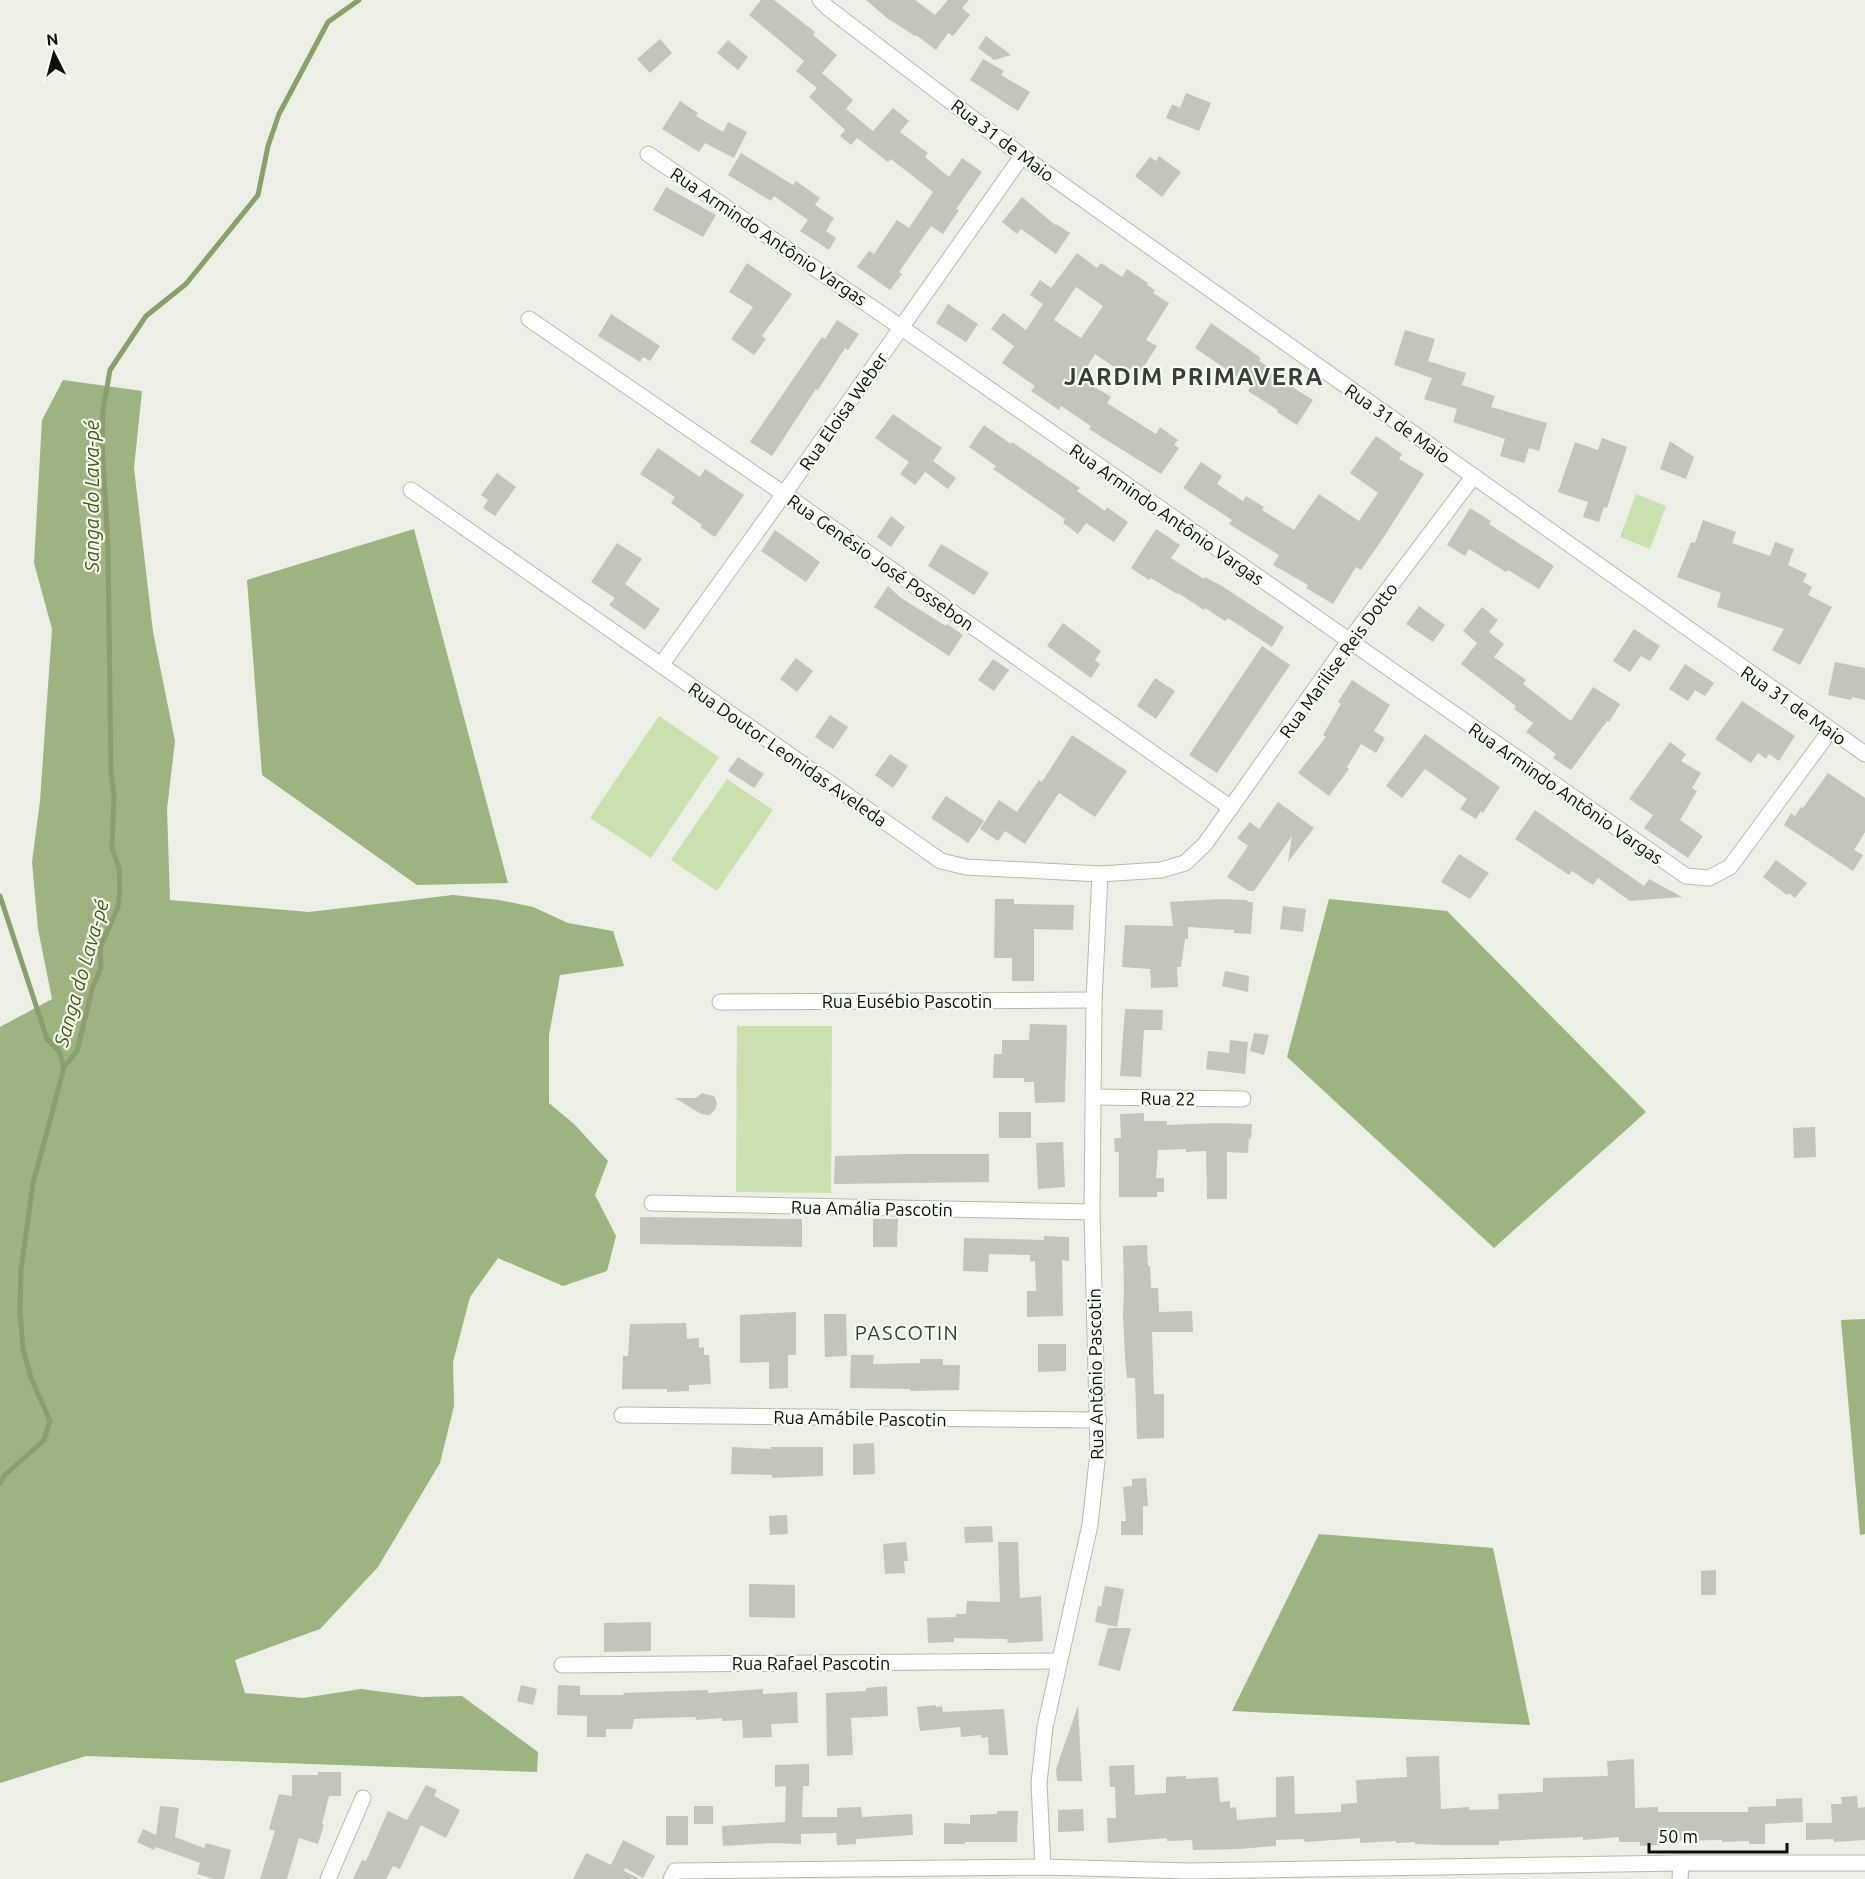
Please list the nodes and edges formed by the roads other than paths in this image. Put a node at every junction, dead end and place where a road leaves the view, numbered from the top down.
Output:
1 (820, 0) edge
2 (648, 154) dead end
3 (1022, 156) junction
4 (529, 318) dead end
5 (902, 328) junction
6 (1473, 477) junction
7 (411, 490) dead end
8 (784, 494) junction
9 (1349, 641) junction
10 (661, 665) junction
11 (1830, 731) junction
12 (1865, 754) edge
13 (1231, 808) junction
14 (1205, 844) joint
15 (1100, 874) junction
16 (1094, 1000) junction
17 (720, 1002) dead end
18 (1094, 1097) junction
19 (1243, 1100) dead end
20 (652, 1203) dead end
21 (1092, 1212) junction
22 (622, 1415) dead end
23 (1099, 1420) junction
24 (1059, 1661) junction
25 (562, 1665) dead end
26 (363, 1798) dead end
27 (1865, 1863) edge
28 (1043, 1868) junction
29 (1681, 1871) edge
30 (673, 1875) edge
31 (1189, 1875) edge
32 (328, 1879) edge

1 - 3 street, Rua 31 de Maio
2 - 5 street, Rua Armindo Antônio Vargas
3 - 5 street, Rua Eloisa Weber
3 - 6 street, Rua 31 de Maio
4 - 8 street, Rua Genésio José Possebon
5 - 8 street, Rua Eloisa Weber
5 - 9 street, Rua Armindo Antônio Vargas
6 - 9 street, Rua Marilise Reis Dotto
6 - 11 street, Rua 31 de Maio
7 - 10 street, Rua Doutor Leonidas Aveleda
8 - 10 street, Rua Eloisa Weber
8 - 13 street, Rua Genésio José Possebon
9 - 11 street, Rua Armindo Antônio Vargas
9 - 13 street, Rua Marilise Reis Dotto
10 - 15 street, Rua Doutor Leonidas Aveleda
11 - 12 street, Rua 31 de Maio
13 - 14 street, Rua Marilise Reis Dotto
14 - 15 street, Rua Doutor Leonidas Aveleda
15 - 16 street, Rua Antônio Pascotin
16 - 17 street, Rua Eusébio Pascotin
16 - 18 street, Rua Antônio Pascotin
18 - 19 street, Rua 22
18 - 21 street, Rua Antônio Pascotin
20 - 21 street, Rua Amália Pascotin
21 - 23 street, Rua Antônio Pascotin
22 - 23 street, Rua Amábile Pascotin
23 - 24 street, Rua Antônio Pascotin
24 - 25 street, Rua Rafael Pascotin
24 - 28 street, Rua Antônio Pascotin
26 - 32 street
27 - 29 street
28 - 30 street
28 - 31 street
29 - 31 street

